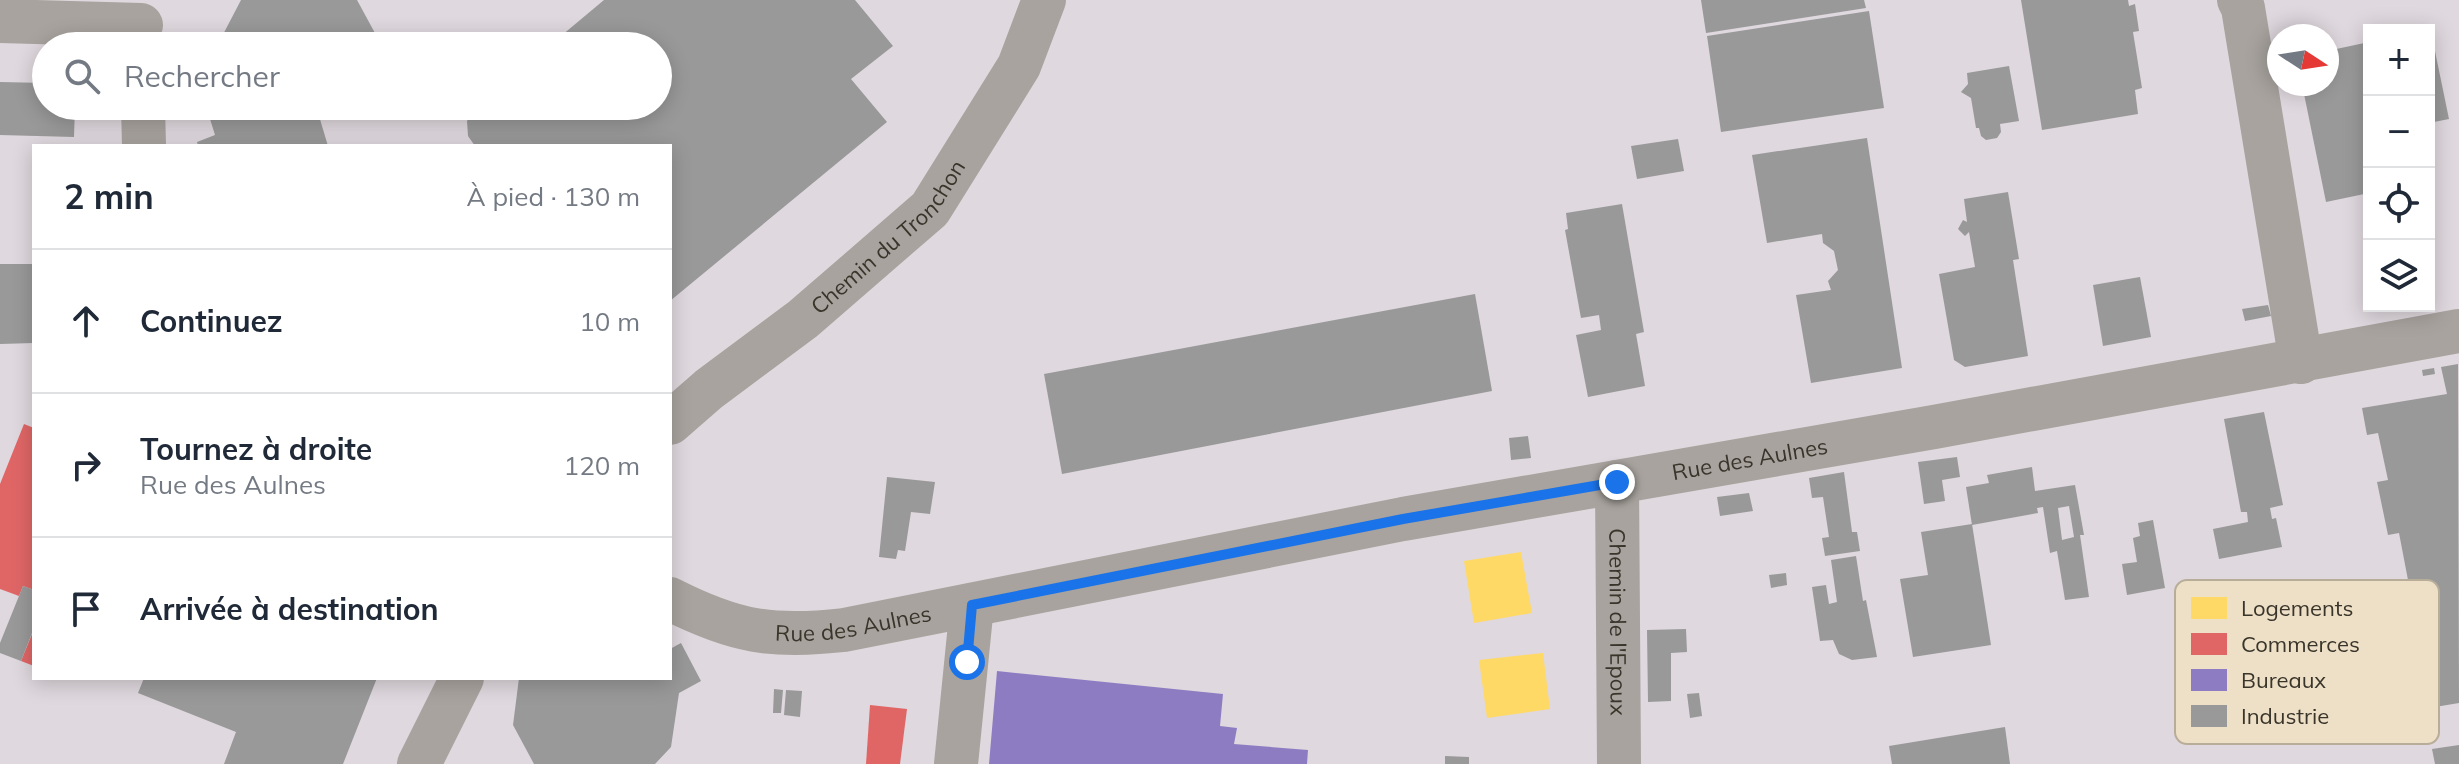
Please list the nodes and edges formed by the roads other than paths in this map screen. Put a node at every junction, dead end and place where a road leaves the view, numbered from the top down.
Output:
1 (1044, 0) edge
2 (2244, 3) edge
3 (0, 21) edge
4 (142, 24) edge
5 (143, 120) edge
6 (144, 144) edge
7 (2459, 331) edge
8 (2301, 362) junction
9 (672, 421) edge
10 (1617, 482) junction
11 (672, 600) edge
12 (972, 605) junction
13 (461, 680) edge
14 (419, 764) edge
15 (956, 764) edge
16 (1619, 764) edge

1 - 9 street, Chemin du Tronchon
2 - 8 street
3 - 4 street
5 - 6 street
7 - 8 street, Rue des Aulnes
8 - 10 street, Rue des Aulnes
10 - 12 street, Rue des Aulnes
10 - 16 street, Chemin de l'Epoux
11 - 12 street, Rue des Aulnes
12 - 15 street
13 - 14 street

